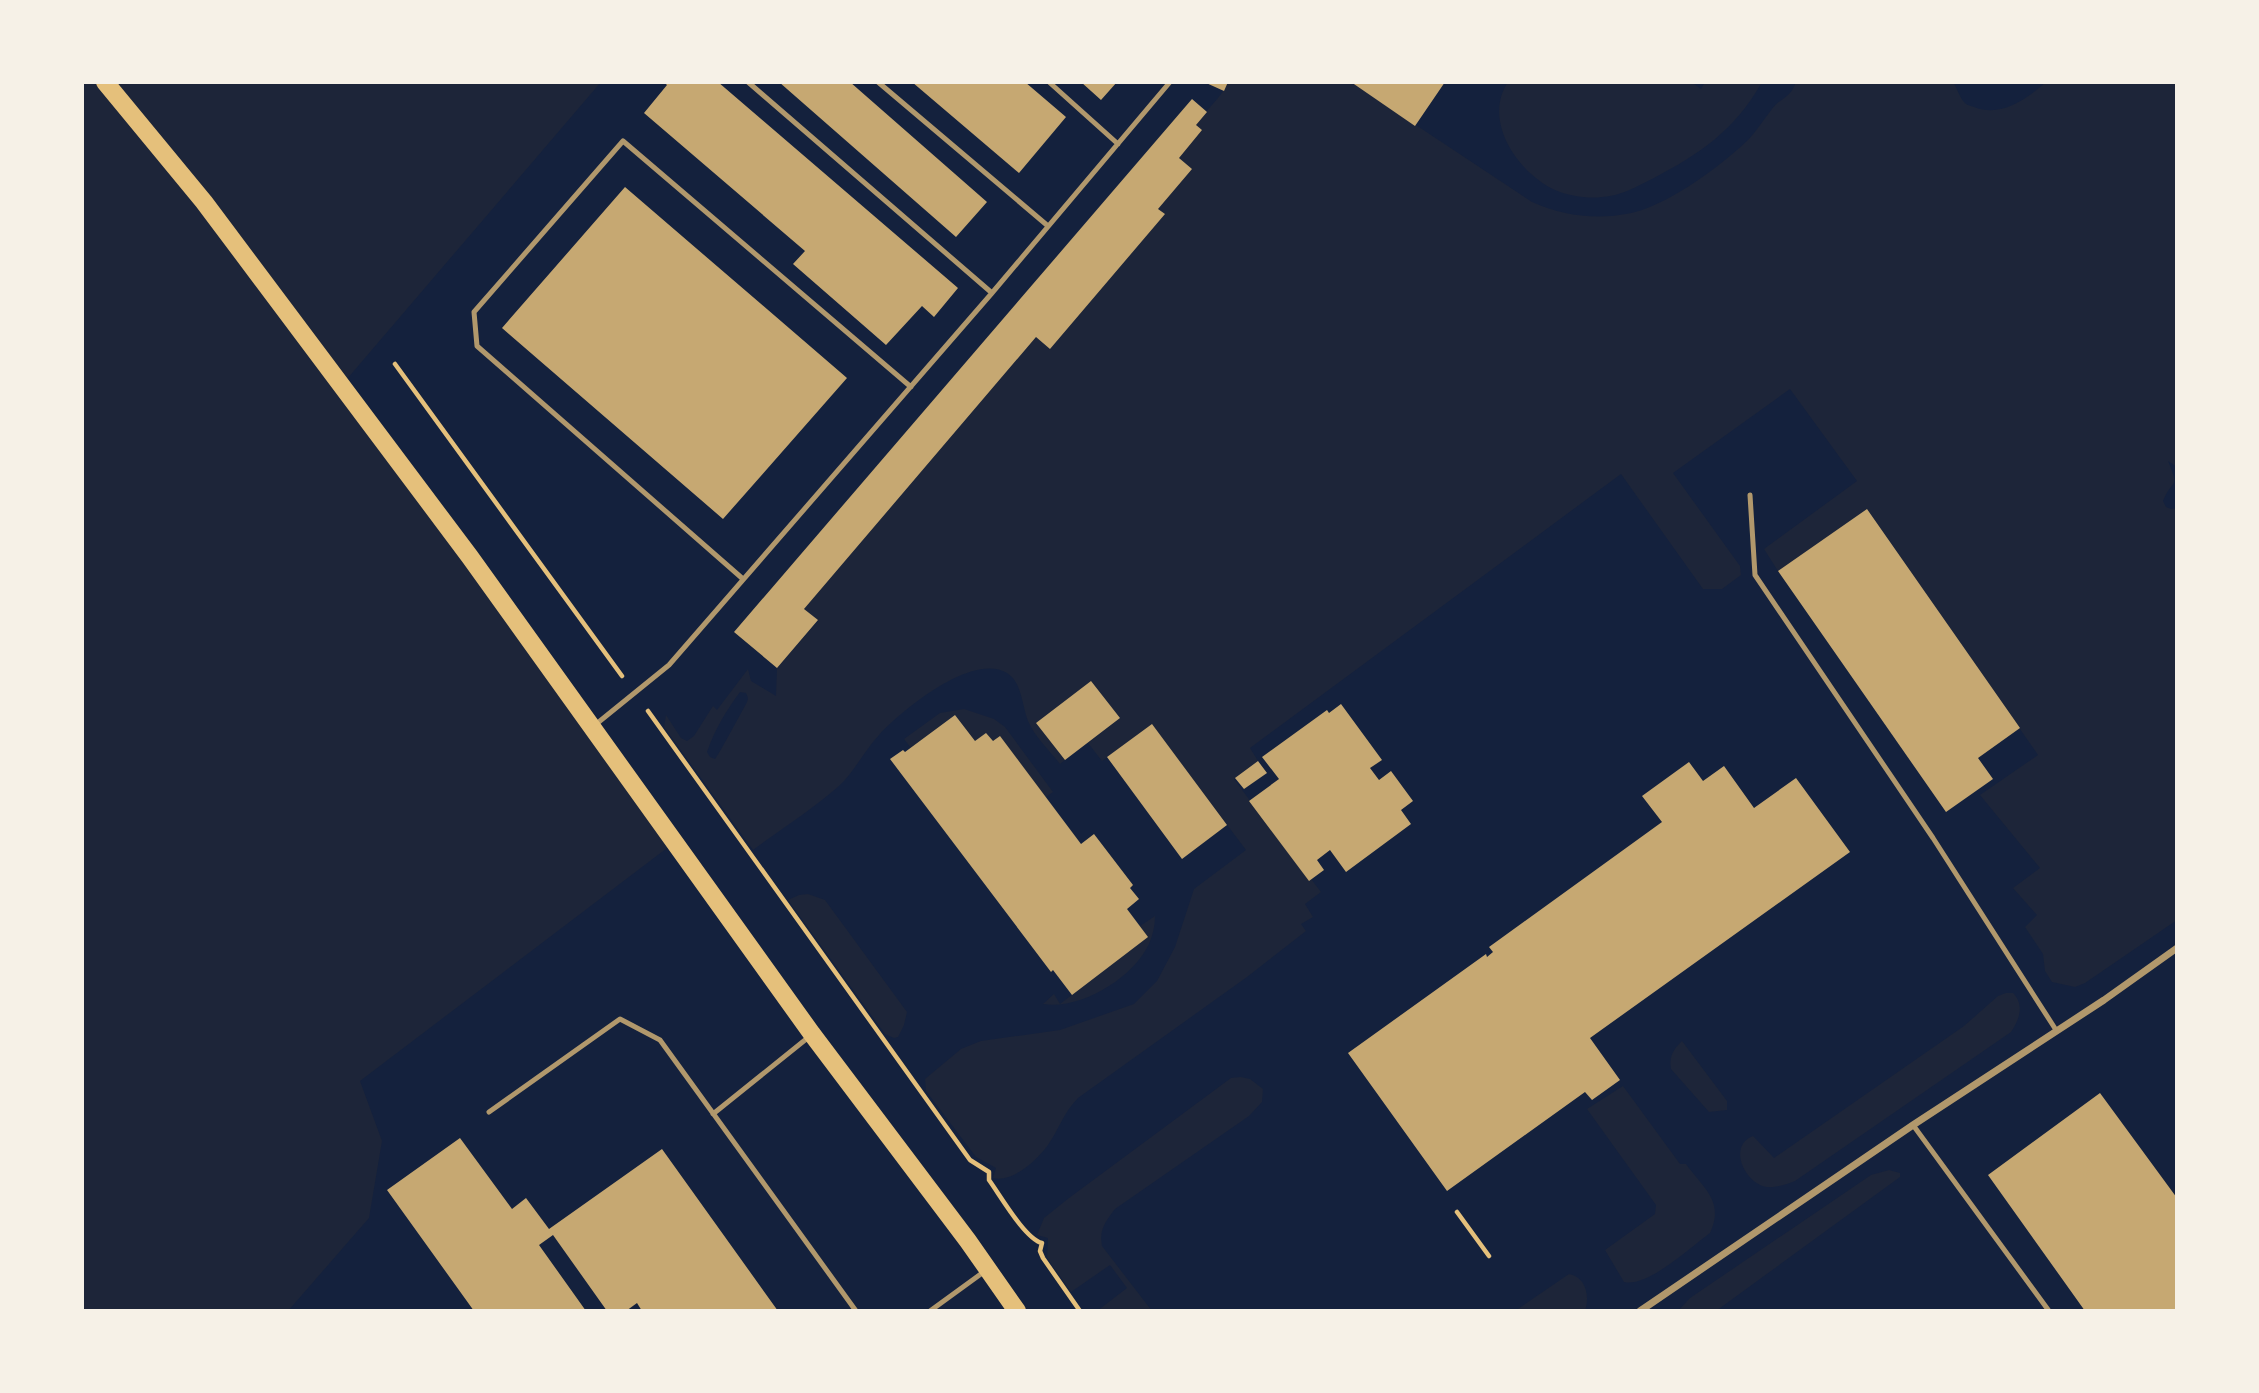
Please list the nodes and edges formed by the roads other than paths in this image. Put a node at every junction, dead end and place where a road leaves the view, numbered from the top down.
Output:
1 (105, 82) edge
2 (748, 82) edge
3 (878, 82) edge
4 (1049, 82) edge
5 (1170, 82) edge
6 (1118, 144) junction
7 (1048, 226) junction
8 (992, 293) junction
9 (911, 387) junction
10 (1750, 495) dead end
11 (743, 579) junction
12 (592, 727) junction
13 (2177, 948) edge
14 (2056, 1030) junction
15 (812, 1034) junction
16 (489, 1112) dead end
17 (713, 1114) junction
18 (1913, 1125) junction
19 (988, 1269) junction
20 (856, 1311) edge
21 (930, 1311) edge
22 (1017, 1311) edge
23 (1640, 1311) edge
24 (2049, 1311) edge

1 - 12 main road
2 - 8 lane
3 - 7 lane
4 - 6 lane
5 - 6 lane
6 - 7 lane
7 - 8 lane
8 - 9 lane
9 - 11 lane
9 - 11 lane
10 - 14 lane
11 - 12 lane
12 - 15 main road
13 - 14 street
14 - 18 street
15 - 17 lane
15 - 19 main road
16 - 17 lane
17 - 20 lane
18 - 23 street
18 - 24 lane
19 - 21 lane
19 - 22 main road

